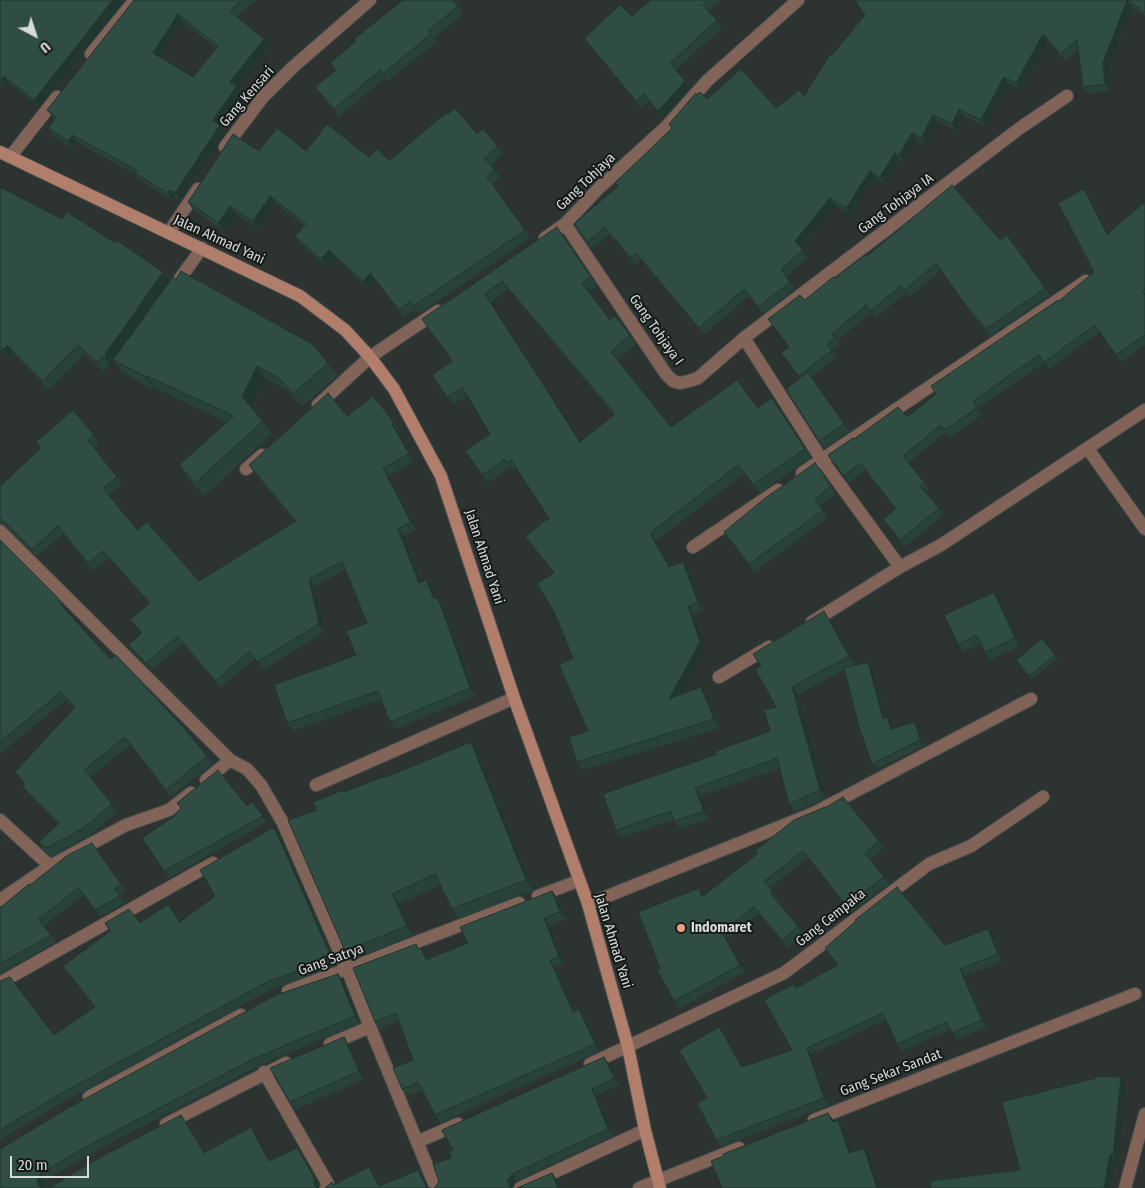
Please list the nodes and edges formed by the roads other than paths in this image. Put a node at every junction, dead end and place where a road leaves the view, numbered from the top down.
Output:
1 (135, 0) edge
2 (370, 0) edge
3 (798, 0) edge
4 (82, 66) edge
5 (64, 88) edge
6 (1067, 96) dead end
7 (5, 154) edge
8 (218, 159) edge
9 (207, 175) edge
10 (565, 224) junction
11 (169, 232) junction
12 (532, 246) edge
13 (202, 248) junction
14 (1089, 278) edge
15 (169, 295) edge
16 (452, 302) edge
17 (744, 338) junction
18 (370, 357) junction
19 (1145, 410) edge
20 (305, 417) edge
21 (1088, 449) junction
22 (268, 450) edge
23 (822, 460) junction
24 (246, 469) dead end
25 (1145, 529) edge
26 (0, 531) edge
27 (693, 548) dead end
28 (900, 567) junction
29 (801, 628) edge
30 (777, 643) edge
31 (719, 677) dead end
32 (514, 698) junction
33 (1031, 699) dead end
34 (230, 760) junction
35 (316, 785) dead end
36 (1043, 797) dead end
37 (0, 820) edge
38 (225, 856) edge
39 (50, 866) junction
40 (578, 881) junction
41 (0, 900) edge
42 (588, 904) junction
43 (348, 970) junction
44 (0, 983) edge
45 (1135, 994) dead end
46 (278, 995) edge
47 (251, 1009) edge
48 (370, 1027) junction
49 (628, 1047) junction
50 (317, 1050) edge
51 (299, 1057) edge
52 (575, 1071) edge
53 (264, 1072) junction
54 (77, 1103) edge
55 (1145, 1114) edge
56 (470, 1118) edge
57 (806, 1122) edge
58 (645, 1130) junction
59 (152, 1131) edge
60 (417, 1142) junction
61 (750, 1144) edge
62 (659, 1183) edge
63 (326, 1188) edge
64 (436, 1188) edge
65 (520, 1188) edge
66 (639, 1188) edge
67 (1125, 1188) edge

1 - 4 street
2 - 8 street, Gang Kensari
3 - 10 street, Gang Tohjaya
5 - 7 street
6 - 17 street, Gang Tohjaya IA
7 - 11 main road, Jalan Ahmad Yani
9 - 11 street
10 - 12 street, Gang Tohjaya
10 - 17 street, Gang Tohjaya I
11 - 13 main road, Jalan Ahmad Yani
13 - 15 street
13 - 18 main road, Jalan Ahmad Yani
14 - 23 street
16 - 18 street
17 - 23 street
18 - 20 street
18 - 32 main road, Jalan Ahmad Yani
19 - 21 street
21 - 25 street
21 - 28 street
22 - 24 street
23 - 27 street
23 - 28 street
26 - 34 street
28 - 29 street
30 - 31 street
32 - 35 street
32 - 40 main road, Jalan Ahmad Yani
33 - 42 street
34 - 39 street
34 - 43 street
36 - 49 street, Gang Cempaka
37 - 39 street
38 - 44 street
39 - 41 street
40 - 42 main road, Jalan Ahmad Yani
40 - 43 street, Gang Satrya
42 - 49 main road, Jalan Ahmad Yani
43 - 46 street, Gang Satrya
43 - 48 street
45 - 57 street, Gang Sekar Sandat
47 - 54 street
48 - 50 street
48 - 60 street
49 - 52 street, Gang Cempaka
49 - 58 main road, Jalan Ahmad Yani
51 - 53 street
53 - 59 street
53 - 63 street
55 - 67 street
56 - 60 street
58 - 62 main road, Jalan Ahmad Yani
58 - 65 street
60 - 64 street
61 - 62 street
62 - 66 street

